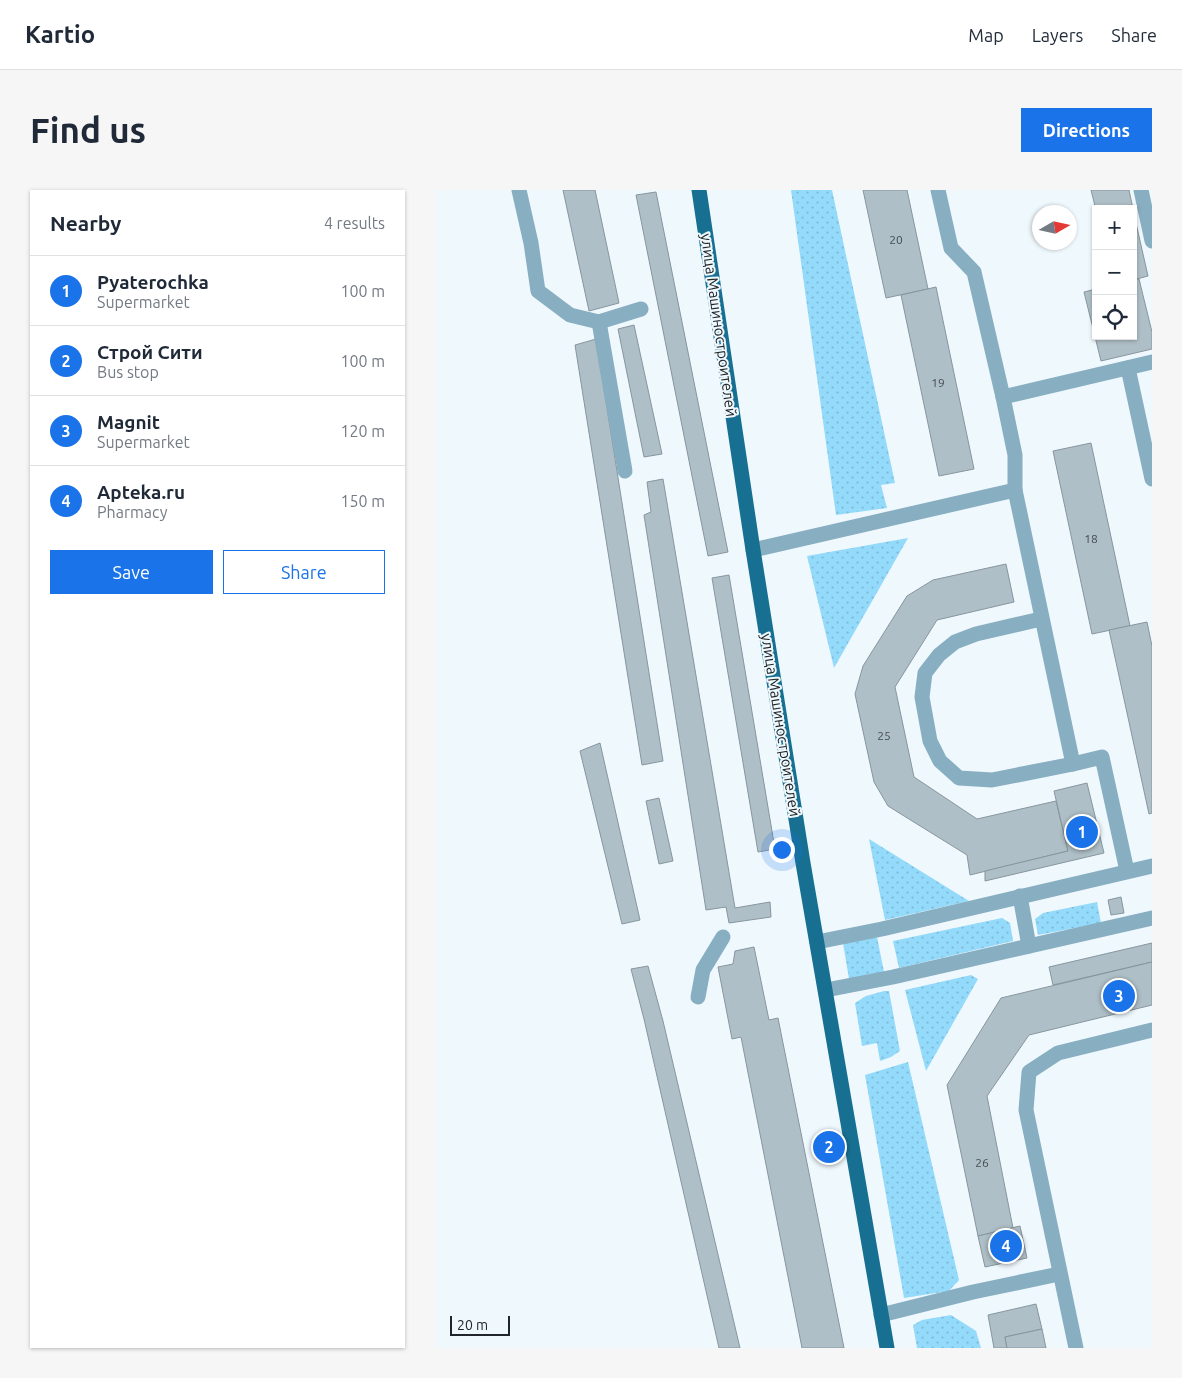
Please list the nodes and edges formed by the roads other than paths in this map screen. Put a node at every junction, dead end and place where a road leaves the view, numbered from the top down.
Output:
1 (519, 190) edge
2 (699, 190) edge
3 (938, 190) edge
4 (1141, 190) edge
5 (1152, 241) edge
6 (641, 309) dead end
7 (599, 322) junction
8 (1152, 362) edge
9 (1128, 368) junction
10 (1003, 397) junction
11 (1151, 470) edge
12 (625, 471) dead end
13 (1015, 490) junction
14 (753, 550) junction
15 (1041, 619) junction
16 (1073, 764) junction
17 (1152, 866) edge
18 (1127, 871) junction
19 (1020, 896) junction
20 (1152, 918) edge
21 (723, 937) dead end
22 (817, 942) junction
23 (1029, 946) junction
24 (826, 990) junction
25 (698, 997) dead end
26 (1152, 1030) edge
27 (1059, 1274) junction
28 (881, 1315) junction
29 (887, 1348) edge
30 (1076, 1348) edge

1 - 7 street
2 - 14 main road, улица Машиностроителей
3 - 10 street
4 - 5 street
6 - 7 street
7 - 12 street
8 - 9 street
9 - 10 street
9 - 11 street
10 - 13 street
13 - 14 street
13 - 15 street
14 - 22 main road, улица Машиностроителей
15 - 16 street
15 - 16 street
16 - 18 street
17 - 18 street
18 - 19 street
19 - 22 street
19 - 23 street
20 - 23 street
21 - 25 street
22 - 24 main road, улица Машиностроителей
23 - 24 street
24 - 28 main road, улица Машиностроителей
26 - 27 street
27 - 28 street
27 - 30 street
28 - 29 main road, улица Машиностроителей

